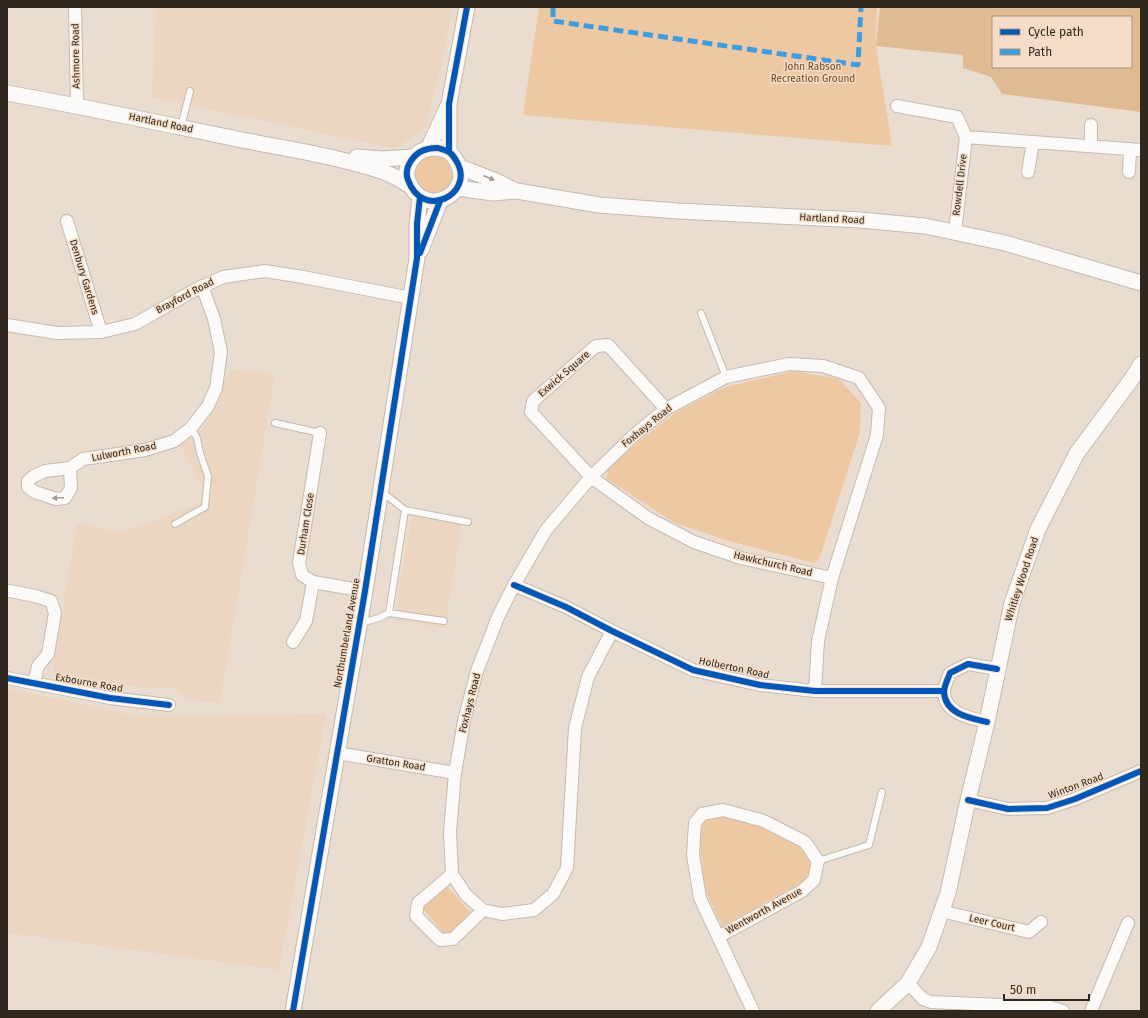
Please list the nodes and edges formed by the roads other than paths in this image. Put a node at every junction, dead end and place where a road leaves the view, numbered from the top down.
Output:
1 (75, 7) edge
2 (467, 7) edge
3 (190, 91) dead end
4 (7, 93) edge
5 (449, 104) junction
6 (77, 105) junction
7 (897, 106) dead end
8 (1091, 126) dead end
9 (181, 127) junction
10 (966, 137) junction
11 (1033, 142) junction
12 (1091, 146) junction
13 (428, 149) junction
14 (1135, 150) edge
15 (449, 152) junction
16 (314, 153) junction
17 (414, 157) junction
18 (460, 167) junction
19 (1028, 172) dead end
20 (1129, 172) dead end
21 (457, 188) junction
22 (517, 191) junction
23 (415, 192) junction
24 (440, 201) junction
25 (67, 221) dead end
26 (955, 232) junction
27 (417, 258) junction
28 (1141, 283) edge
29 (202, 286) junction
30 (411, 298) junction
31 (701, 313) dead end
32 (7, 325) edge
33 (101, 332) junction
34 (1141, 364) edge
35 (726, 377) junction
36 (666, 408) junction
37 (275, 423) dead end
38 (191, 428) junction
39 (320, 433) joint
40 (70, 468) dead end
41 (591, 477) junction
42 (380, 490) junction
43 (405, 510) junction
44 (468, 522) dead end
45 (175, 524) dead end
46 (832, 578) junction
47 (313, 582) junction
48 (514, 585) junction
49 (10, 591) dead end
50 (365, 591) junction
51 (389, 613) junction
52 (360, 618) junction
53 (444, 621) dead end
54 (612, 631) junction
55 (293, 642) dead end
56 (997, 669) junction
57 (7, 678) edge
58 (34, 683) junction
59 (815, 690) junction
60 (944, 691) junction
61 (168, 705) dead end
62 (987, 722) junction
63 (337, 753) junction
64 (1141, 771) edge
65 (455, 773) junction
66 (882, 792) dead end
67 (968, 800) junction
68 (818, 861) junction
69 (452, 874) junction
70 (484, 910) junction
71 (941, 911) junction
72 (1041, 922) dead end
73 (1128, 923) dead end
74 (718, 937) junction
75 (908, 983) junction
76 (293, 1011) edge
77 (753, 1011) edge
78 (878, 1011) edge
79 (1063, 1011) edge
80 (1091, 1011) edge

1 - 6 street, Ashmore Road
2 - 5 street
3 - 9 lane
4 - 6 street, Hartland Road
5 - 13 street
5 - 15 street
6 - 9 street, Hartland Road
7 - 10 street, Rowdell Drive
8 - 12 street
9 - 16 street, Hartland Road
10 - 11 street
10 - 26 street, Rowdell Drive
11 - 12 street
11 - 19 street
12 - 14 street
13 - 15 street
13 - 17 street
14 - 20 street
15 - 18 street
16 - 17 street, Hartland Road
16 - 23 street, Hartland Road
17 - 23 street
18 - 21 street
18 -> 22 street, Hartland Road
21 - 22 street, Hartland Road
21 - 24 street
22 - 26 street, Hartland Road
23 - 24 street
23 - 27 street, Northumberland Avenue
24 - 27 street, Northumberland Avenue
25 - 33 street, Denbury Gardens
26 - 28 street, Hartland Road
27 - 30 street, Northumberland Avenue
29 - 30 street, Brayford Road
29 - 33 street, Brayford Road
29 - 38 street, Lulworth Road
30 - 42 street, Northumberland Avenue
31 - 35 lane
32 - 33 street, Brayford Road
34 - 56 street, Whitley Wood Road
35 - 36 street, Foxhays Road
35 - 46 street, Foxhays Road
36 - 41 street, Foxhays Road
36 - 41 street, Exwick Square
37 - 39 lane
38 - 40 street, Lulworth Road
38 - 45 lane
39 - 47 street, Durham Close
41 - 46 street, Hawkchurch Road
41 - 48 street, Foxhays Road
42 - 43 lane
42 - 50 street, Northumberland Avenue
43 - 44 lane
43 - 51 lane
46 - 59 street, Foxhays Road
47 - 50 street
47 - 55 street
48 - 54 street, Holberton Road
48 - 65 street, Foxhays Road
49 - 58 street
50 - 52 street, Northumberland Avenue
51 - 52 lane
51 - 53 lane
52 - 63 street, Northumberland Avenue
54 - 59 street, Holberton Road
54 - 70 street
56 - 60 street
56 - 62 street, Whitley Wood Road
57 - 58 street, Exbourne Road
58 - 61 street, Exbourne Road
59 - 60 street, Holberton Road
60 - 62 street
62 - 67 street, Whitley Wood Road
63 - 65 street, Gratton Road
63 - 76 street, Northumberland Avenue
64 - 67 street, Winton Road
65 - 69 street, Foxhays Road
66 - 68 lane
67 - 71 street, Whitley Wood Road
68 - 74 street, Wentworth Avenue
68 - 74 street, Wentworth Avenue
69 - 70 street
69 - 70 street
71 - 72 street, Leer Court
71 - 75 street, Whitley Wood Road
73 - 80 street
74 - 77 street, Wentworth Avenue
75 - 78 street, Whitley Wood Road
75 - 79 street

